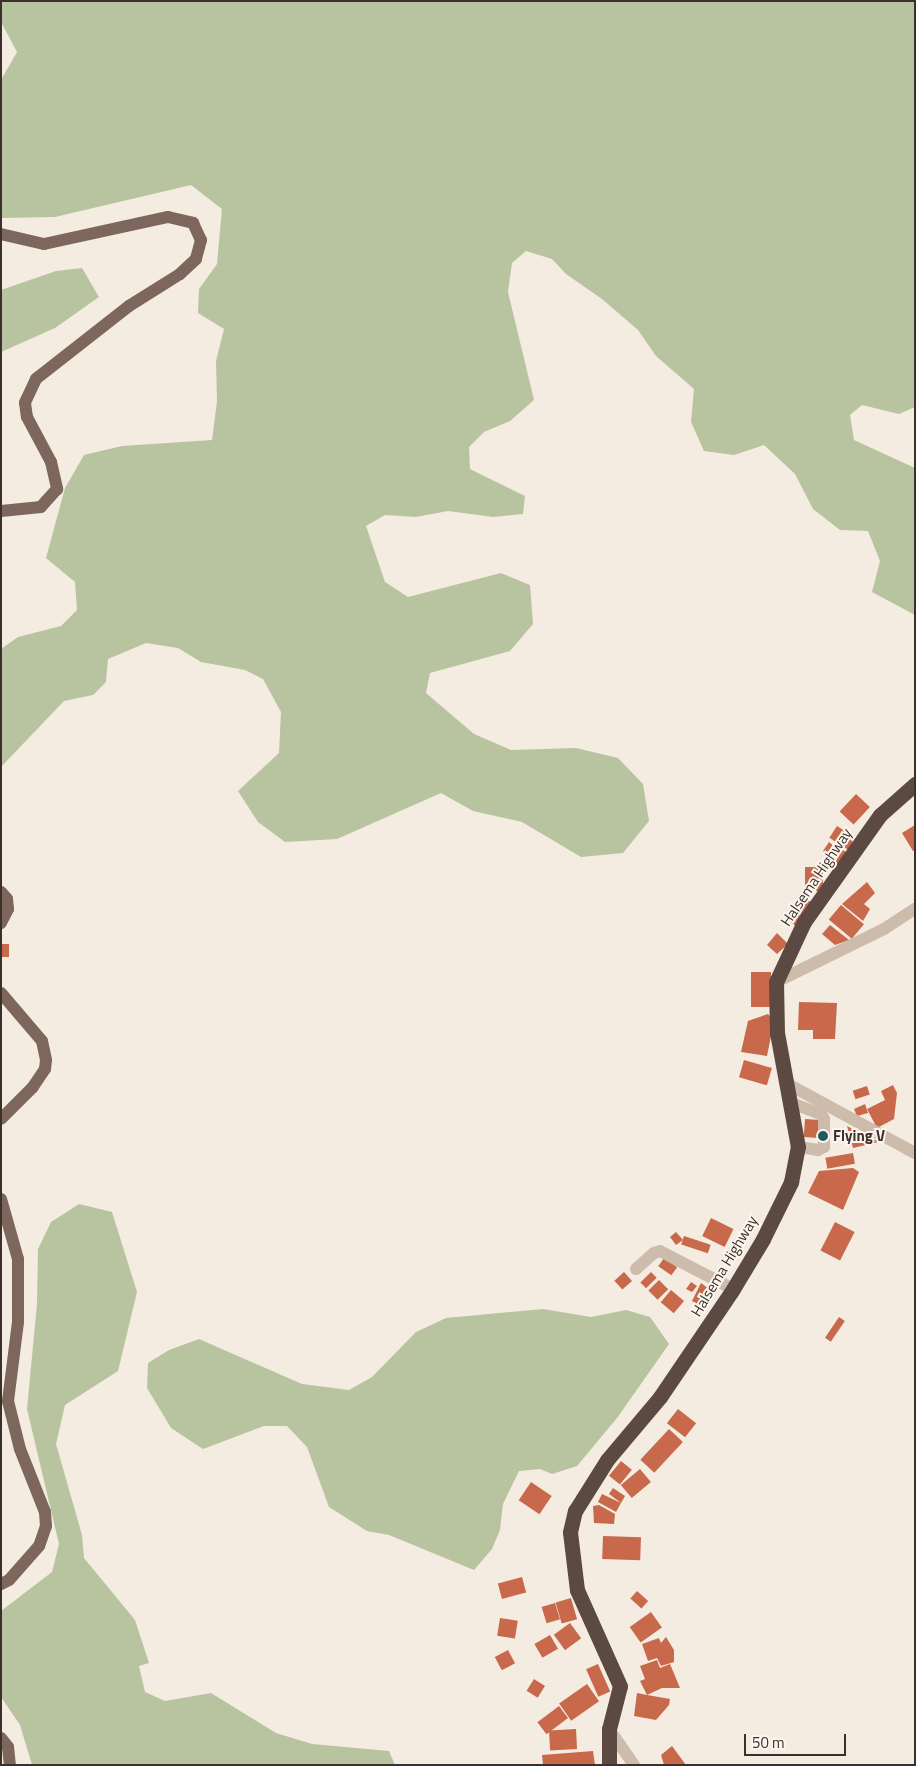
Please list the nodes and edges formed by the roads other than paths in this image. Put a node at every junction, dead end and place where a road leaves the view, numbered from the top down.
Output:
1 (1, 234) edge
2 (1, 511) edge
3 (915, 784) edge
4 (1, 892) edge
5 (915, 910) edge
6 (1, 923) edge
7 (776, 982) junction
8 (1, 993) edge
9 (786, 1083) junction
10 (789, 1102) junction
11 (1, 1119) edge
12 (798, 1147) junction
13 (915, 1153) edge
14 (1, 1199) edge
15 (636, 1269) dead end
16 (733, 1288) junction
17 (1, 1584) edge
18 (609, 1730) junction
19 (1, 1738) edge
20 (10, 1765) edge
21 (609, 1765) edge
22 (634, 1765) edge

1 - 2 main road
3 - 7 highway, Halsema Highway
4 - 6 main road
5 - 7 street
7 - 9 highway, Halsema Highway
8 - 11 main road
9 - 10 highway, Halsema Highway
9 - 13 street
10 - 12 highway, Halsema Highway
10 - 12 street
12 - 16 highway, Halsema Highway
14 - 17 main road
15 - 16 street
16 - 18 highway, Halsema Highway
18 - 21 highway, Halsema Highway
18 - 22 street
19 - 20 main road

